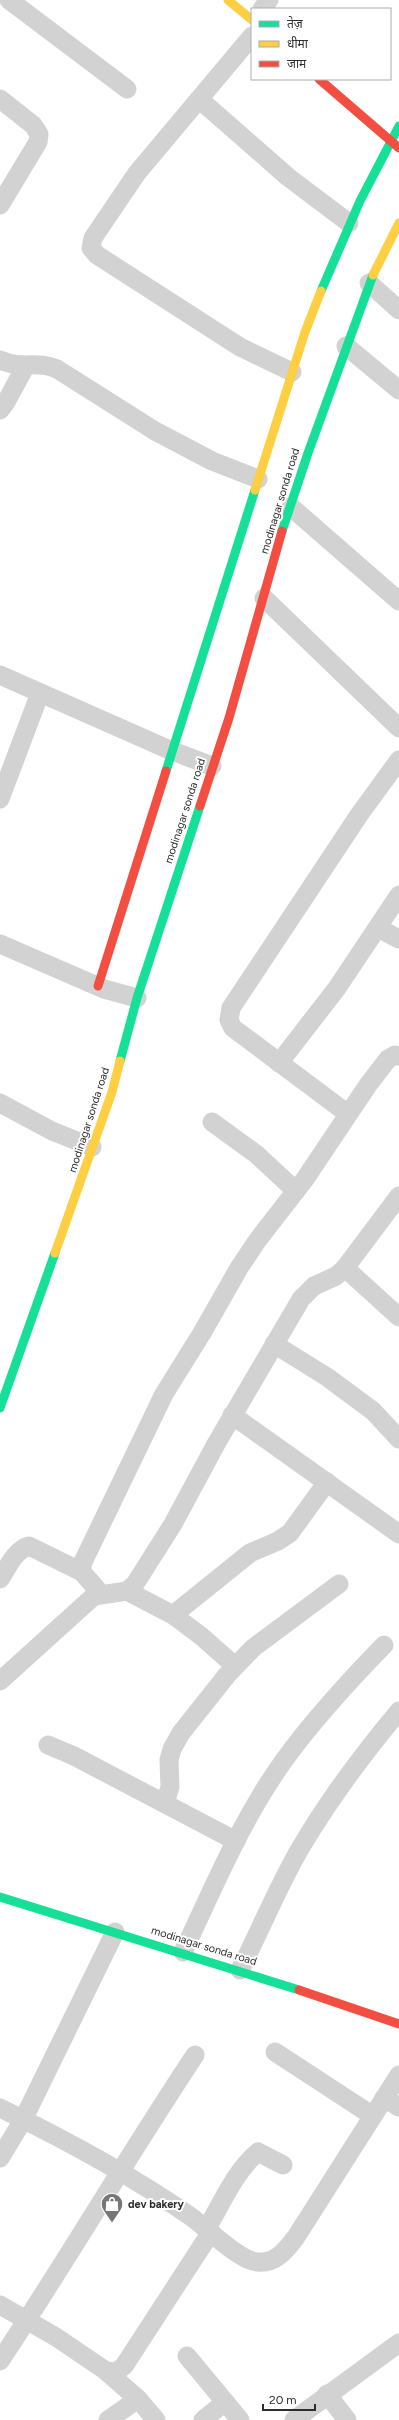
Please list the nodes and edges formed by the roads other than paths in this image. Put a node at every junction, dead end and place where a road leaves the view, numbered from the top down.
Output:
1 (9, 0) edge
2 (228, 0) edge
3 (270, 0) edge
4 (263, 8) edge
5 (251, 19) edge
6 (251, 37) edge
7 (320, 80) edge
8 (127, 89) dead end
9 (199, 98) junction
10 (0, 99) edge
11 (399, 126) edge
12 (391, 141) junction
13 (398, 148) edge
14 (0, 205) edge
15 (349, 223) junction
16 (399, 224) edge
17 (369, 283) junction
18 (399, 310) edge
19 (346, 346) junction
20 (0, 360) edge
21 (25, 367) junction
22 (292, 372) junction
23 (399, 390) edge
24 (0, 410) edge
25 (258, 479) junction
26 (290, 507) junction
27 (264, 598) junction
28 (399, 601) edge
29 (0, 675) edge
30 (40, 693) junction
31 (399, 728) edge
32 (192, 759) junction
33 (399, 760) edge
34 (0, 799) edge
35 (399, 895) edge
36 (378, 928) junction
37 (399, 939) edge
38 (0, 944) edge
39 (101, 988) junction
40 (134, 998) junction
41 (399, 1056) edge
42 (279, 1063) junction
43 (0, 1103) edge
44 (348, 1114) junction
45 (212, 1122) dead end
46 (85, 1145) junction
47 (296, 1191) junction
48 (399, 1198) edge
49 (345, 1268) junction
50 (399, 1317) edge
51 (274, 1344) junction
52 (0, 1408) edge
53 (232, 1415) junction
54 (399, 1439) edge
55 (327, 1482) junction
56 (399, 1534) edge
57 (82, 1572) junction
58 (0, 1579) edge
59 (338, 1584) dead end
60 (126, 1591) junction
61 (101, 1594) junction
62 (173, 1616) junction
63 (384, 1645) dead end
64 (235, 1666) junction
65 (0, 1682) edge
66 (399, 1711) edge
67 (48, 1745) dead end
68 (165, 1803) junction
69 (236, 1841) junction
70 (2, 1903) edge
71 (115, 1932) junction
72 (183, 1952) junction
73 (240, 1970) junction
74 (399, 2024) edge
75 (275, 2052) dead end
76 (195, 2055) dead end
77 (399, 2075) edge
78 (392, 2103) edge
79 (0, 2108) edge
80 (373, 2116) junction
81 (23, 2120) junction
82 (0, 2158) edge
83 (283, 2165) dead end
84 (120, 2170) junction
85 (209, 2230) junction
86 (0, 2305) edge
87 (27, 2320) junction
88 (399, 2343) edge
89 (187, 2356) dead end
90 (0, 2361) edge
91 (106, 2371) junction
92 (327, 2394) junction
93 (138, 2399) junction
94 (225, 2402) junction
95 (108, 2420) edge
96 (156, 2420) edge
97 (203, 2420) edge
98 (240, 2420) edge
99 (294, 2420) edge
100 (347, 2420) edge

1 - 8 street
2 - 5 street
3 - 4 street
6 - 9 street
7 - 12 street
9 - 15 street
9 - 22 street
10 - 14 street
11 - 12 street
12 - 13 street
12 - 15 street
15 - 22 street
16 - 17 street, modinagar sonda road
17 - 18 street
17 - 19 street, modinagar sonda road
19 - 23 street
19 - 26 street, modinagar sonda road
20 - 21 street
21 - 24 street
21 - 25 street
22 - 25 street
25 - 32 street
26 - 27 street, modinagar sonda road
26 - 28 street
27 - 31 street
27 - 32 street, modinagar sonda road
29 - 30 street
30 - 32 street
30 - 34 street
32 - 39 street
32 - 40 street, modinagar sonda road
33 - 42 street
35 - 36 street
36 - 37 street
36 - 42 street
38 - 39 street
39 - 40 street
40 - 46 street, modinagar sonda road
41 - 44 street
42 - 44 street
43 - 46 street
44 - 47 street
45 - 47 street
46 - 52 street, modinagar sonda road
47 - 57 street
48 - 49 street
49 - 50 street
49 - 51 street
51 - 53 street
51 - 54 street
53 - 55 street
53 - 60 street
55 - 56 street
55 - 62 street
57 - 58 street
57 - 61 street
59 - 64 street
60 - 61 street
60 - 62 street
61 - 65 street
62 - 64 street
63 - 69 street
64 - 68 street
66 - 73 street
67 - 68 street
68 - 69 street
69 - 72 street
70 - 71 street, modinagar sonda road
71 - 72 street, modinagar sonda road
71 - 81 street
72 - 73 street, modinagar sonda road
73 - 74 street, modinagar sonda road
75 - 80 street
76 - 84 street
77 - 78 street
78 - 80 street
79 - 81 street
80 - 85 street
81 - 82 street
81 - 84 street
83 - 85 street
84 - 85 street
84 - 87 street
85 - 91 street
86 - 87 street
87 - 90 street
87 - 91 street
88 - 92 street
89 - 94 street
91 - 93 street
92 - 99 street
92 - 100 street
93 - 95 street
93 - 96 street
94 - 97 street
94 - 98 street

